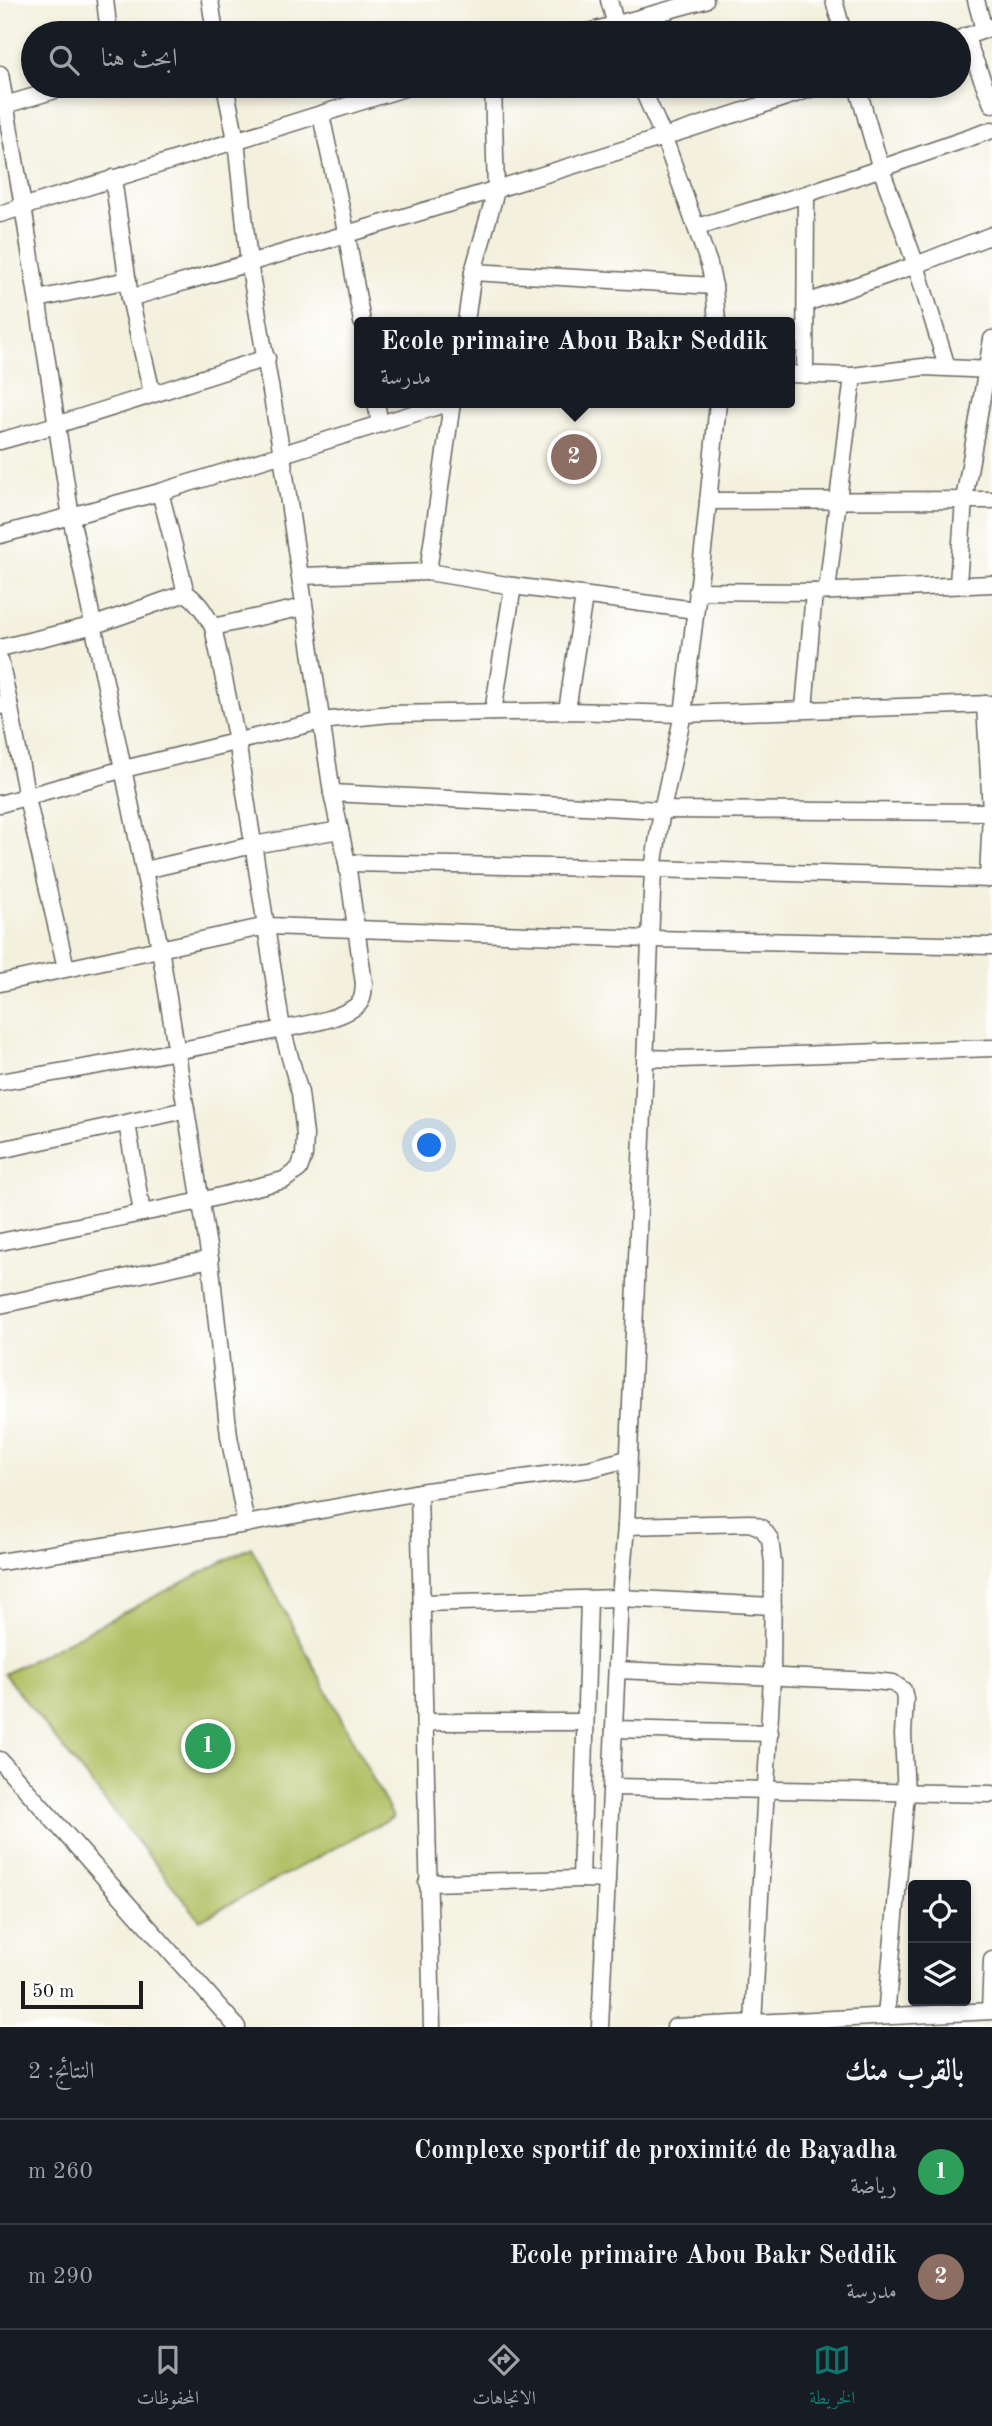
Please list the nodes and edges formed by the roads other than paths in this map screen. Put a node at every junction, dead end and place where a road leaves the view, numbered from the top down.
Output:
1 (105, 0) edge
2 (209, 0) edge
3 (609, 0) edge
4 (705, 0) edge
5 (834, 0) edge
6 (975, 0) edge
7 (108, 21) edge
8 (213, 21) edge
9 (614, 21) edge
10 (641, 21) edge
11 (840, 21) edge
12 (988, 29) edge
13 (971, 35) edge
14 (971, 58) edge
15 (0, 74) edge
16 (29, 98) edge
17 (227, 98) edge
18 (374, 98) edge
19 (493, 98) edge
20 (646, 98) edge
21 (783, 98) edge
22 (860, 98) edge
23 (992, 104) edge
24 (5, 105) junction
25 (321, 115) junction
26 (992, 130) edge
27 (664, 138) junction
28 (236, 139) junction
29 (881, 169) junction
30 (113, 178) junction
31 (496, 191) junction
32 (806, 194) junction
33 (23, 206) junction
34 (0, 214) edge
35 (697, 227) junction
36 (992, 235) edge
37 (347, 236) junction
38 (973, 242) junction
39 (992, 245) edge
40 (249, 263) junction
41 (916, 265) junction
42 (473, 272) junction
43 (128, 280) junction
44 (714, 286) junction
45 (130, 298) junction
46 (38, 299) junction
47 (806, 303) junction
48 (361, 317) edge
49 (467, 317) edge
50 (717, 317) edge
51 (992, 339) edge
52 (267, 358) junction
53 (947, 367) junction
54 (989, 370) edge
55 (797, 374) edge
56 (853, 376) junction
57 (152, 393) junction
58 (377, 408) edge
59 (433, 408) edge
60 (449, 408) edge
61 (718, 408) edge
62 (380, 424) junction
63 (57, 425) junction
64 (0, 441) edge
65 (282, 455) junction
66 (160, 492) junction
67 (964, 500) junction
68 (992, 500) edge
69 (709, 501) junction
70 (836, 501) junction
71 (71, 517) junction
72 (0, 535) edge
73 (428, 572) junction
74 (300, 576) junction
75 (958, 584) junction
76 (992, 584) edge
77 (513, 586) junction
78 (697, 591) junction
79 (820, 592) junction
80 (186, 593) junction
81 (584, 596) junction
82 (304, 607) junction
83 (695, 610) junction
84 (95, 625) junction
85 (213, 627) junction
86 (0, 648) edge
87 (0, 660) edge
88 (989, 704) edge
89 (4, 705) edge
90 (804, 709) junction
91 (567, 711) junction
92 (493, 712) junction
93 (683, 714) junction
94 (321, 721) junction
95 (237, 741) junction
96 (124, 769) junction
97 (332, 793) junction
98 (27, 798) junction
99 (0, 804) edge
100 (662, 810) junction
101 (992, 812) edge
102 (340, 830) junction
103 (253, 845) junction
104 (347, 863) junction
105 (653, 869) junction
106 (145, 870) junction
107 (990, 879) edge
108 (267, 926) junction
109 (356, 928) junction
110 (651, 939) junction
111 (992, 946) edge
112 (160, 948) junction
113 (66, 968) junction
114 (0, 983) edge
115 (282, 1029) junction
116 (992, 1048) edge
117 (176, 1053) junction
118 (645, 1058) junction
119 (0, 1082) edge
120 (186, 1111) junction
121 (127, 1123) junction
122 (0, 1150) edge
123 (201, 1201) junction
124 (142, 1213) junction
125 (0, 1242) edge
126 (210, 1259) junction
127 (0, 1305) edge
128 (627, 1459) junction
129 (419, 1492) junction
130 (246, 1524) junction
131 (625, 1526) junction
132 (0, 1562) edge
133 (620, 1598) junction
134 (589, 1599) junction
135 (422, 1603) junction
136 (773, 1606) junction
137 (617, 1670) junction
138 (772, 1676) junction
139 (425, 1722) junction
140 (585, 1722) junction
141 (614, 1729) junction
142 (770, 1733) junction
143 (0, 1759) edge
144 (613, 1765) junction
145 (584, 1767) junction
146 (612, 1787) junction
147 (767, 1790) junction
148 (906, 1794) junction
149 (992, 1794) edge
150 (581, 1879) junction
151 (607, 1880) junction
152 (427, 1884) junction
153 (992, 1960) edge
154 (991, 2011) edge
155 (886, 2016) junction
156 (753, 2024) junction
157 (723, 2026) edge
158 (237, 2027) edge
159 (432, 2027) edge
160 (600, 2027) edge
161 (675, 2027) edge

1 - 7 street
2 - 8 street
3 - 9 street
4 - 10 street
5 - 11 street
6 - 12 street
12 - 13 street
14 - 23 street
15 - 24 street
16 - 24 street
17 - 28 street
18 - 25 street
19 - 31 street
20 - 27 street
21 - 27 street
22 - 29 street
24 - 33 street
25 - 28 street
25 - 37 street
26 - 29 street
27 - 31 street
27 - 35 street
28 - 30 street
28 - 40 street
29 - 32 street
29 - 41 street
30 - 33 street
30 - 43 street
31 - 37 street
31 - 42 street
32 - 35 street
32 - 47 street
33 - 34 street
33 - 46 street
35 - 44 street
36 - 38 street
37 - 40 street
37 - 48 street
38 - 39 street
38 - 41 street
40 - 45 street
40 - 52 street
41 - 47 street
41 - 53 street
42 - 44 street
42 - 49 street
43 - 45 street
43 - 46 street
44 - 50 street
45 - 57 street
46 - 63 street
47 - 55 street
51 - 54 street
52 - 57 street
52 - 65 street
53 - 54 street
53 - 56 street
54 - 67 street
55 - 56 street
56 - 70 street
57 - 63 street
58 - 62 street
59 - 62 street
60 - 73 street
61 - 69 street
62 - 65 street
63 - 64 street
63 - 71 street
65 - 66 street
65 - 74 street
66 - 71 street
66 - 80 street
67 - 68 street
67 - 70 street
67 - 75 street
69 - 70 street
69 - 78 street
70 - 79 street
71 - 72 street
71 - 84 street
73 - 74 street
73 - 77 street
74 - 82 street
75 - 76 street
75 - 79 street
77 - 81 street
77 - 92 street
78 - 79 street
78 - 83 street
79 - 90 street
80 - 84 street
80 - 85 street
81 - 83 street
81 - 91 street
82 - 85 street
82 - 94 street
83 - 93 street
84 - 86 street
84 - 96 street
85 - 95 street
87 - 89 street
88 - 90 street
88 - 101 street
89 - 98 street
90 - 93 street
91 - 92 street
91 - 93 street
92 - 94 street
93 - 100 street
94 - 95 street
94 - 97 street
95 - 96 street
95 - 103 street
96 - 98 street
96 - 106 street
97 - 100 street
97 - 102 street
98 - 99 street
98 - 113 street
100 - 101 street
100 - 105 street
101 - 107 street
102 - 103 street
102 - 104 street
103 - 106 street
103 - 108 street
104 - 105 street
104 - 109 street
105 - 107 street
105 - 110 street
106 - 112 street
108 - 109 street
108 - 112 street
108 - 115 street
109 - 110 street
109 - 115 street
110 - 111 street
110 - 118 street
112 - 113 street
112 - 117 street
113 - 114 street
115 - 117 street
115 - 123 street
116 - 118 street
117 - 119 street
117 - 120 street
118 - 128 street
120 - 121 street
120 - 123 street
121 - 122 street
121 - 124 street
123 - 124 street
123 - 126 street
124 - 125 street
126 - 127 street
126 - 130 street
128 - 129 street
128 - 131 street
129 - 130 street
129 - 135 street
130 - 132 street
131 - 133 street
131 - 136 street
133 - 134 street
133 - 136 street
133 - 137 street
134 - 135 street
134 - 140 street
135 - 139 street
136 - 138 street
137 - 138 street
137 - 141 street
138 - 142 street
138 - 148 street
139 - 140 street
139 - 152 street
140 - 145 street
141 - 142 street
141 - 144 street
142 - 147 street
143 - 158 street
144 - 145 street
144 - 146 street
145 - 150 street
146 - 147 street
146 - 151 street
147 - 148 street
147 - 156 street
148 - 149 street
148 - 155 street
150 - 151 street
150 - 152 street
151 - 160 street
152 - 159 street
153 - 154 street
154 - 155 street
155 - 156 street
156 - 157 street
157 - 161 street

